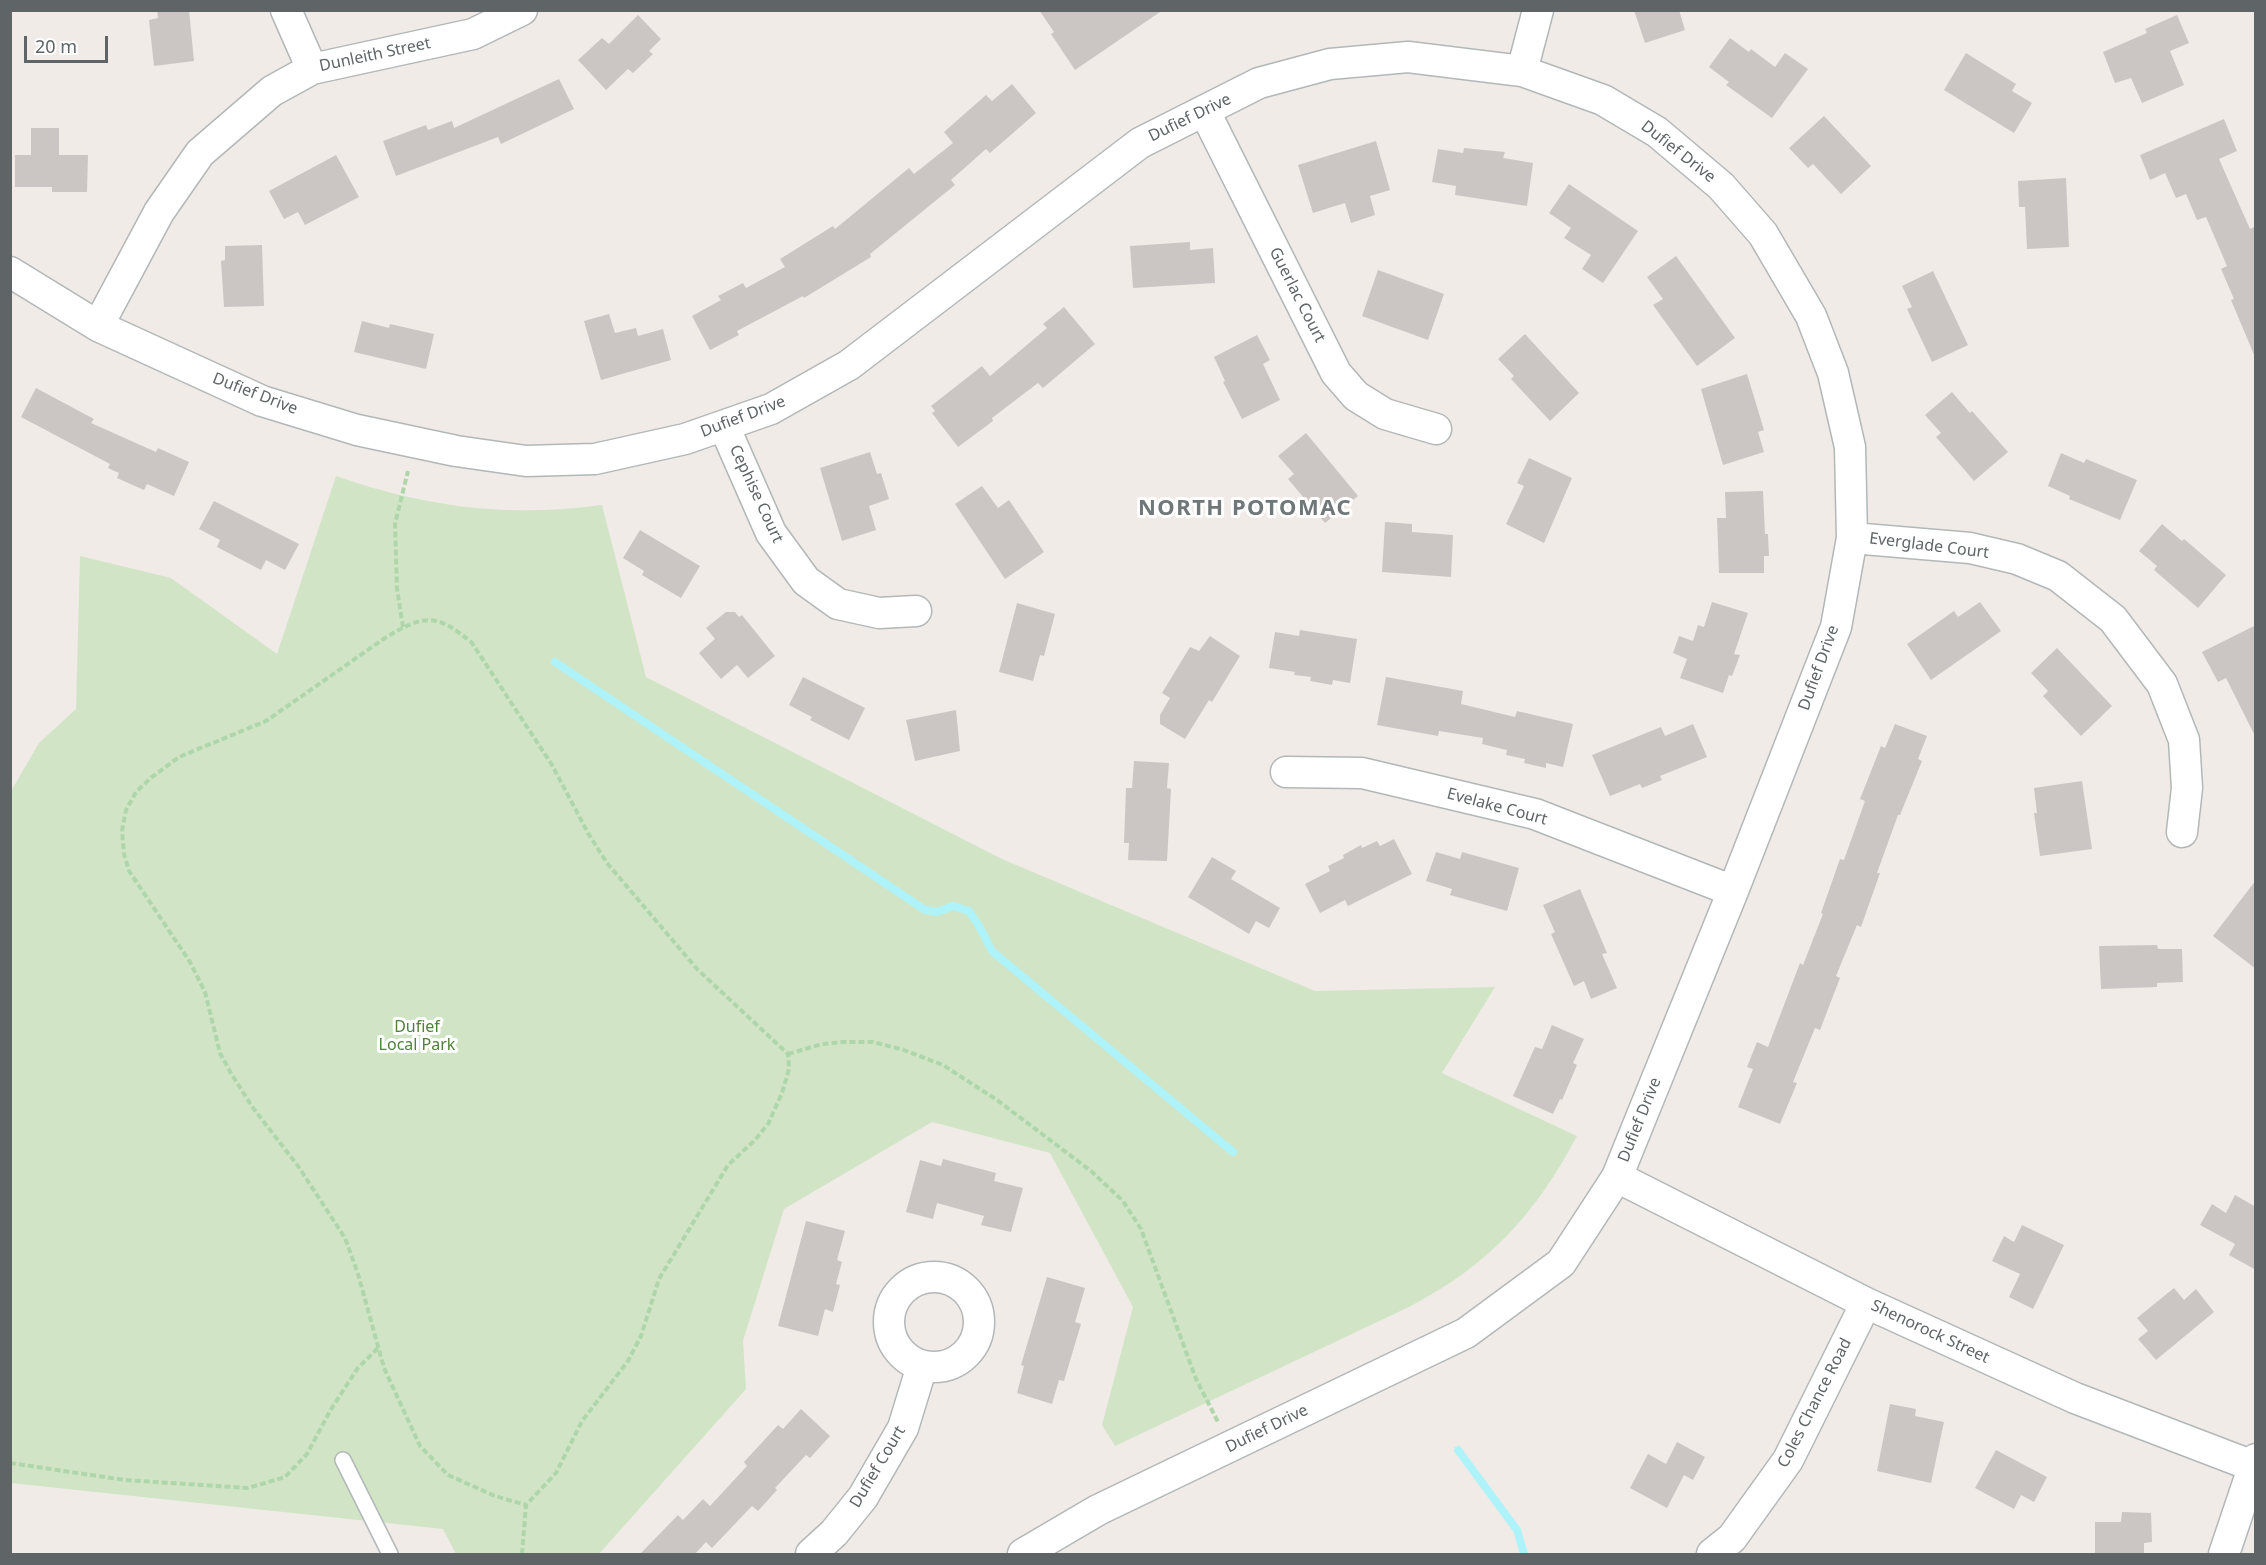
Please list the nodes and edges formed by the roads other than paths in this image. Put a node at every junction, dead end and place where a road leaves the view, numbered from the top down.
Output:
1 (286, 10) edge
2 (522, 10) edge
3 (1538, 10) edge
4 (312, 69) junction
5 (1522, 71) junction
6 (1205, 112) junction
7 (10, 272) edge
8 (98, 326) junction
9 (724, 426) junction
10 (1436, 429) dead end
11 (1852, 538) junction
12 (916, 611) dead end
13 (1286, 772) dead end
14 (2182, 832) dead end
15 (1733, 891) junction
16 (1617, 1177) junction
17 (1866, 1303) junction
18 (922, 1366) dead end
19 (343, 1461) dead end
20 (2254, 1463) edge
21 (390, 1554) edge
22 (811, 1554) edge
23 (1023, 1554) edge
24 (1712, 1554) edge
25 (2224, 1554) edge

1 - 4 street
2 - 4 street, Dunleith Street
3 - 5 street
4 - 8 street, Dunleith Street
5 - 6 street, Dufief Drive
5 - 11 street, Dufief Drive
6 - 9 street, Dufief Drive
6 - 10 street, Guerlac Court
7 - 8 street, Dufief Drive
8 - 9 street, Dufief Drive
9 - 12 street, Cephise Court
11 - 14 street, Everglade Court
11 - 15 street, Dufief Drive
13 - 15 street, Evelake Court
15 - 16 street, Dufief Drive
16 - 17 street, Shenorock Street
16 - 23 street, Dufief Drive
17 - 20 street, Shenorock Street
17 - 24 street, Coles Chance Road
18 - 22 street, Dufief Court
19 - 21 lane
20 - 25 street

